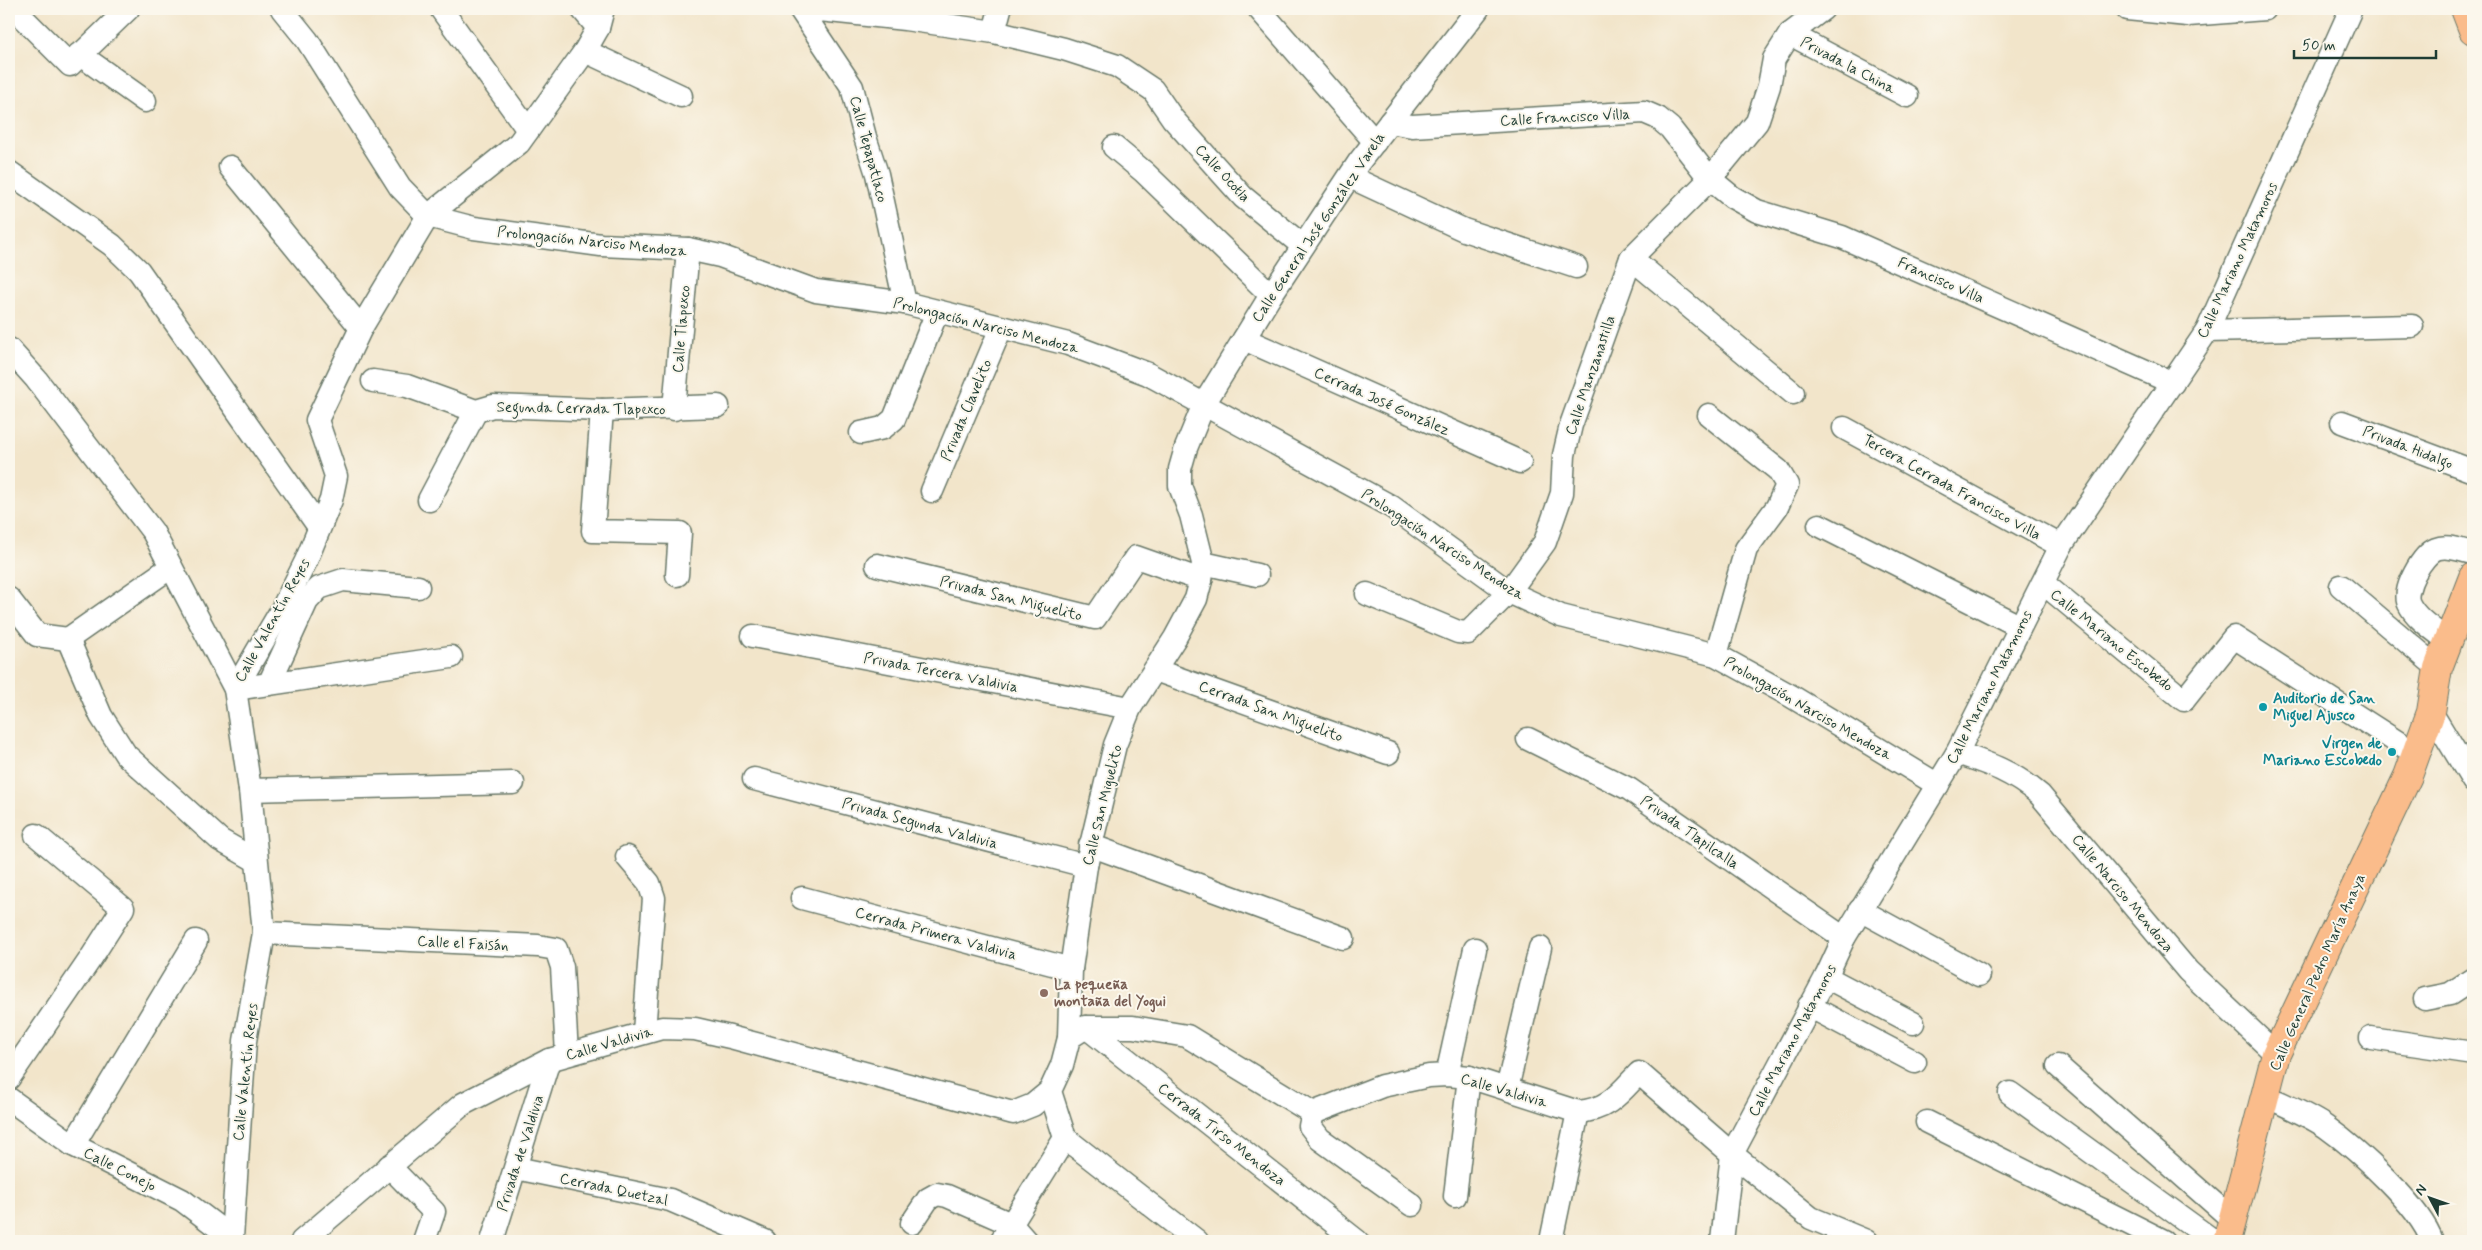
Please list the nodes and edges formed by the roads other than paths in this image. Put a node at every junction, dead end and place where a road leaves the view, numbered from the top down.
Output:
1 (14, 9) edge
2 (282, 9) edge
3 (441, 9) edge
4 (582, 9) edge
5 (800, 9) edge
6 (810, 9) edge
7 (1000, 9) edge
8 (1259, 9) edge
9 (1478, 9) edge
10 (1823, 9) edge
11 (2127, 9) edge
12 (2265, 9) edge
13 (2350, 9) edge
14 (2465, 9) edge
15 (116, 13) edge
16 (601, 18) edge
17 (2473, 30) edge
18 (994, 32) junction
19 (1790, 34) junction
20 (585, 51) junction
21 (79, 54) junction
22 (681, 96) dead end
23 (1907, 96) dead end
24 (145, 102) dead end
25 (1390, 122) junction
26 (528, 130) junction
27 (1375, 142) junction
28 (1114, 147) dead end
29 (230, 167) dead end
30 (9, 172) edge
31 (1350, 177) junction
32 (1710, 179) junction
33 (428, 216) junction
34 (1303, 246) junction
35 (688, 249) junction
36 (1631, 258) junction
37 (1576, 266) dead end
38 (1270, 295) junction
39 (905, 303) junction
40 (937, 312) junction
41 (2412, 326) dead end
42 (361, 328) junction
43 (1001, 328) junction
44 (2207, 331) junction
45 (1244, 339) junction
46 (9, 349) edge
47 (373, 381) dead end
48 (2173, 382) junction
49 (1793, 393) dead end
50 (1204, 404) junction
51 (718, 406) dead end
52 (674, 408) junction
53 (602, 410) junction
54 (476, 411) junction
55 (1709, 415) dead end
56 (2342, 422) dead end
57 (1844, 428) dead end
58 (861, 433) dead end
59 (1520, 462) dead end
60 (2473, 471) edge
61 (932, 491) dead end
62 (429, 500) dead end
63 (1819, 525) dead end
64 (319, 527) junction
65 (2061, 546) junction
66 (2473, 554) edge
67 (877, 565) dead end
68 (172, 567) junction
69 (1202, 571) junction
70 (677, 575) dead end
71 (1258, 575) dead end
72 (2473, 578) edge
73 (2043, 583) junction
74 (418, 586) dead end
75 (2341, 586) dead end
76 (1510, 592) junction
77 (1367, 594) dead end
78 (9, 599) edge
79 (2020, 626) junction
80 (753, 636) dead end
81 (68, 639) junction
82 (2448, 641) junction
83 (1716, 655) junction
84 (451, 657) dead end
85 (2438, 668) junction
86 (1155, 670) junction
87 (269, 684) junction
88 (234, 688) junction
89 (1130, 708) junction
90 (2431, 712) junction
91 (1528, 739) dead end
92 (1388, 753) dead end
93 (1957, 753) junction
94 (2416, 754) junction
95 (754, 780) dead end
96 (513, 782) dead end
97 (2473, 782) edge
98 (1938, 785) junction
99 (250, 790) junction
100 (36, 835) dead end
101 (1088, 855) junction
102 (627, 857) dead end
103 (255, 860) junction
104 (802, 898) dead end
105 (1860, 910) junction
106 (264, 933) junction
107 (1343, 938) dead end
108 (1844, 938) junction
109 (196, 941) dead end
110 (1540, 948) dead end
111 (1475, 949) dead end
112 (1071, 968) junction
113 (1979, 975) dead end
114 (1826, 977) junction
115 (2473, 978) edge
116 (2425, 999) dead end
117 (1810, 1006) junction
118 (1913, 1023) dead end
119 (644, 1032) junction
120 (1077, 1032) junction
121 (2371, 1038) dead end
122 (2473, 1053) edge
123 (2276, 1054) junction
124 (558, 1057) junction
125 (1915, 1062) dead end
126 (2058, 1066) dead end
127 (1447, 1075) junction
128 (1469, 1077) junction
129 (9, 1078) edge
130 (1507, 1089) junction
131 (1050, 1091) junction
132 (2010, 1093) dead end
133 (2264, 1095) junction
134 (9, 1099) edge
135 (1578, 1112) junction
136 (1313, 1113) junction
137 (1927, 1122) dead end
138 (1065, 1138) junction
139 (73, 1144) junction
140 (1732, 1154) junction
141 (389, 1166) junction
142 (516, 1168) junction
143 (1455, 1196) dead end
144 (1412, 1205) dead end
145 (912, 1223) dead end
146 (2230, 1230) edge
147 (1006, 1233) edge
148 (233, 1240) edge
149 (302, 1241) edge
150 (424, 1241) edge
151 (495, 1241) edge
152 (765, 1241) edge
153 (1026, 1241) edge
154 (1197, 1241) edge
155 (1357, 1241) edge
156 (1551, 1241) edge
157 (1722, 1241) edge
158 (1866, 1241) edge
159 (2164, 1241) edge
160 (2214, 1241) edge
161 (2432, 1241) edge

1 - 21 street
2 - 33 street
3 - 26 street
4 - 16 street
5 - 39 street, Calle Tepapatlaco
6 - 18 street
7 - 18 street
8 - 27 street
9 - 25 street, Calle General José González Varela
10 - 19 street
11 - 12 street
13 - 44 street, Calle Mariano Matamoros
14 - 17 main road
15 - 21 street
16 - 20 street, Calle Valentín Reyes
18 - 34 street, Calle Ocotla
19 - 23 street, Privada la China
19 - 32 street, Calle Manzanastilla
20 - 22 street
20 - 26 street, Calle Valentín Reyes
21 - 24 street
25 - 27 street, Calle General José González Varela
25 - 32 street, Calle Francisco Villa
26 - 33 street, Calle Valentín Reyes
27 - 31 street, Calle General José González Varela
28 - 38 street
29 - 42 street
30 - 64 street
31 - 34 street, Calle General José González Varela
31 - 37 street
32 - 36 street, Calle Manzanastilla
32 - 48 street, Francisco Villa
33 - 35 street, Prolongación Narciso Mendoza
33 - 42 street, Calle Valentín Reyes
34 - 38 street, Calle General José González Varela
35 - 39 street, Prolongación Narciso Mendoza
35 - 52 street, Calle Tlapexco
36 - 49 street
36 - 76 street, Calle Manzanastilla
38 - 45 street, Calle General José González Varela
39 - 40 street, Prolongación Narciso Mendoza
40 - 43 street, Prolongación Narciso Mendoza
40 - 58 street
41 - 44 street
42 - 64 street, Calle Valentín Reyes
43 - 50 street, Prolongación Narciso Mendoza
43 - 61 street, Privada Clavelito
44 - 48 street, Calle Mariano Matamoros
45 - 50 street, Calle General José González Varela
45 - 59 street, Cerrada José González
46 - 68 street
47 - 54 street, Segunda Cerrada Tlapexco
48 - 65 street, Calle Mariano Matamoros
50 - 69 street
50 - 76 street, Prolongación Narciso Mendoza
51 - 52 street, Segunda Cerrada Tlapexco
52 - 53 street, Segunda Cerrada Tlapexco
53 - 54 street, Segunda Cerrada Tlapexco
53 - 70 street
54 - 62 street
55 - 83 street
56 - 60 street, Privada Hidalgo
57 - 65 street, Tercera Cerrada Francisco Villa
63 - 79 street
64 - 88 street, Calle Valentín Reyes
65 - 73 street, Calle Mariano Matamoros
66 - 82 street
67 - 69 street, Privada San Miguelito
68 - 81 street
68 - 88 street
69 - 71 street
69 - 86 street, Calle San Miguelito
72 - 82 main road, Calle General Pedro María Anaya
73 - 79 street, Calle Mariano Matamoros
73 - 94 street, Calle Mariano Escobedo
74 - 87 street
75 - 85 street
76 - 77 street, Calle Manzanastilla
76 - 83 street, Prolongación Narciso Mendoza
78 - 81 street
79 - 93 street, Calle Mariano Matamoros
80 - 89 street, Privada Tercera Valdivia
81 - 103 street
82 - 85 main road, Calle General Pedro María Anaya
83 - 98 street, Prolongación Narciso Mendoza
84 - 87 street
85 - 90 main road, Calle General Pedro María Anaya
86 - 89 street, Calle San Miguelito
86 - 92 street, Cerrada San Miguelito
87 - 88 street
88 - 99 street, Calle Valentín Reyes
89 - 101 street, Calle San Miguelito
90 - 94 main road, Calle General Pedro María Anaya
90 - 97 street
91 - 108 street, Privada Tlapilcalla
93 - 98 street, Calle Mariano Matamoros
93 - 123 street, Calle Narciso Mendoza
94 - 123 main road, Calle General Pedro María Anaya
95 - 101 street, Privada Segunda Valdivia
96 - 99 street
98 - 105 street, Calle Mariano Matamoros
99 - 103 street, Calle Valentín Reyes
100 - 129 street
101 - 107 street, Privada Segunda Valdivia
101 - 112 street, Calle San Miguelito
102 - 119 street
103 - 106 street, Calle Valentín Reyes
104 - 112 street, Cerrada Primera Valdivia
105 - 108 street, Calle Mariano Matamoros
105 - 113 street
106 - 124 street, Calle el Faisán
106 - 148 street, Calle Valentín Reyes
108 - 114 street, Calle Mariano Matamoros
109 - 139 street
110 - 130 street
111 - 127 street
112 - 120 street, Calle San Miguelito
114 - 117 street, Calle Mariano Matamoros
114 - 118 street
115 - 116 street
117 - 125 street
117 - 140 street, Calle Mariano Matamoros
119 - 124 street, Calle Valdivia
119 - 131 street, Calle Valdivia
120 - 131 street, Calle San Miguelito
120 - 136 street
120 - 155 street, Cerrada Tirso Mendoza
121 - 122 street
123 - 133 main road, Calle General Pedro María Anaya
124 - 141 street, Calle Valdivia
124 - 142 street, Privada de Valdivia
126 - 146 street
127 - 128 street, Calle Valdivia
127 - 136 street, Calle Valdivia
128 - 130 street, Calle Valdivia
128 - 143 street
130 - 135 street, Calle Valdivia
131 - 138 street
132 - 160 street
133 - 146 main road, Calle General Pedro María Anaya
133 - 161 street
134 - 139 street, Calle Conejo
135 - 140 street
135 - 156 street
136 - 144 street
137 - 159 street
138 - 147 street
138 - 154 street
139 - 148 street, Calle Conejo
140 - 157 street, Calle Mariano Matamoros
140 - 158 street
141 - 149 street, Calle Valdivia
141 - 150 street
142 - 151 street, Privada de Valdivia
142 - 152 street, Cerrada Quetzal
145 - 147 street
147 - 153 street

